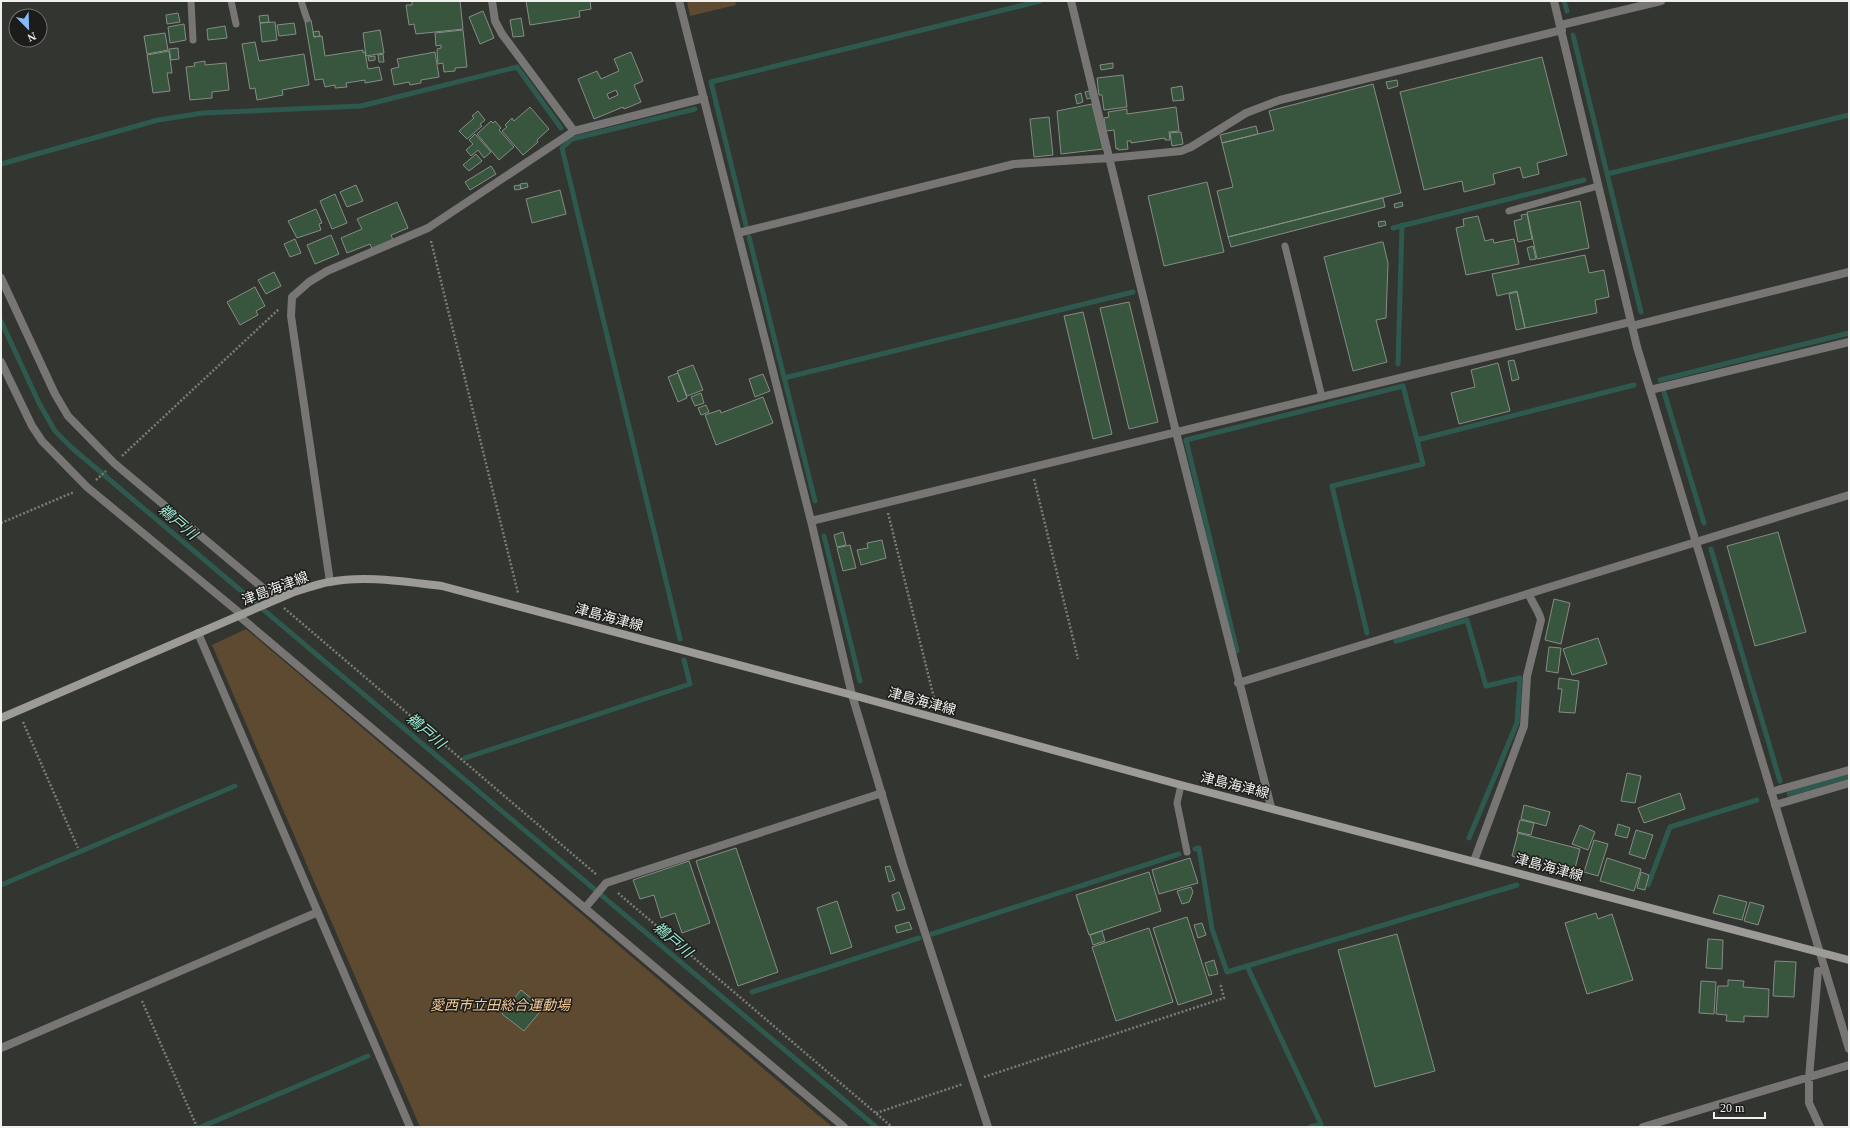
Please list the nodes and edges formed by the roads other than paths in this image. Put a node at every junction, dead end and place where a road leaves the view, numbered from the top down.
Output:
1 (191, 1) edge
2 (231, 1) edge
3 (301, 1) edge
4 (492, 1) edge
5 (680, 1) edge
6 (1071, 1) edge
7 (1554, 1) edge
8 (1661, 1) edge
9 (307, 19) dead end
10 (236, 24) dead end
11 (1561, 28) junction
12 (193, 40) dead end
13 (704, 98) junction
14 (574, 131) junction
15 (1110, 158) junction
16 (1598, 186) junction
17 (1509, 211) dead end
18 (738, 233) junction
19 (1285, 246) dead end
20 (1849, 272) edge
21 (1, 278) edge
22 (1631, 324) junction
23 (1849, 342) edge
24 (1, 362) edge
25 (1650, 390) junction
26 (1322, 397) junction
27 (1176, 432) junction
28 (1849, 495) edge
29 (811, 521) junction
30 (1696, 541) junction
31 (330, 582) junction
32 (1529, 594) junction
33 (275, 600) junction
34 (242, 614) junction
35 (198, 633) junction
36 (1238, 683) junction
37 (852, 695) junction
38 (1, 718) edge
39 (1849, 770) edge
40 (1849, 783) edge
41 (1181, 785) junction
42 (1771, 792) junction
43 (882, 793) junction
44 (1775, 805) junction
45 (1271, 807) junction
46 (1188, 852) dead end
47 (1474, 861) junction
48 (587, 906) junction
49 (318, 912) junction
50 (1819, 952) junction
51 (1849, 960) edge
52 (1818, 971) dead end
53 (1, 1048) edge
54 (1849, 1049) edge
55 (1849, 1065) edge
56 (1809, 1078) junction
57 (410, 1127) edge
58 (844, 1127) edge
59 (988, 1127) edge
60 (1643, 1127) edge
61 (1820, 1127) edge

1 - 12 lane
2 - 10 lane
3 - 9 lane
4 - 14 street
5 - 13 street
6 - 15 street
7 - 11 street
8 - 11 street
11 - 15 street
11 - 16 street
13 - 14 street
13 - 18 street
14 - 31 street
15 - 18 street
15 - 27 street
16 - 17 lane
16 - 22 street
18 - 29 street
19 - 26 lane
20 - 22 street
21 - 33 street
22 - 25 street
22 - 26 street
23 - 25 street
24 - 34 street
25 - 30 street
26 - 27 street
27 - 29 street
27 - 36 street
28 - 30 street
29 - 37 street
30 - 32 street
30 - 42 street
31 - 33 main road, 津島海津線
31 - 37 main road, 津島海津線
32 - 36 street
32 - 47 street
33 - 34 main road, 津島海津線
34 - 35 main road, 津島海津線
34 - 48 street
35 - 38 main road, 津島海津線
35 - 49 street
36 - 45 street
37 - 41 main road, 津島海津線
37 - 43 street
39 - 42 street
40 - 44 street
41 - 45 main road, 津島海津線
41 - 46 lane
42 - 44 street
43 - 48 street
43 - 59 street
44 - 50 street
45 - 47 main road, 津島海津線
47 - 50 main road, 津島海津線
48 - 58 street
49 - 53 street
49 - 57 street
50 - 51 main road, 津島海津線
50 - 54 street
52 - 56 street
55 - 56 street
56 - 60 street
56 - 61 street

